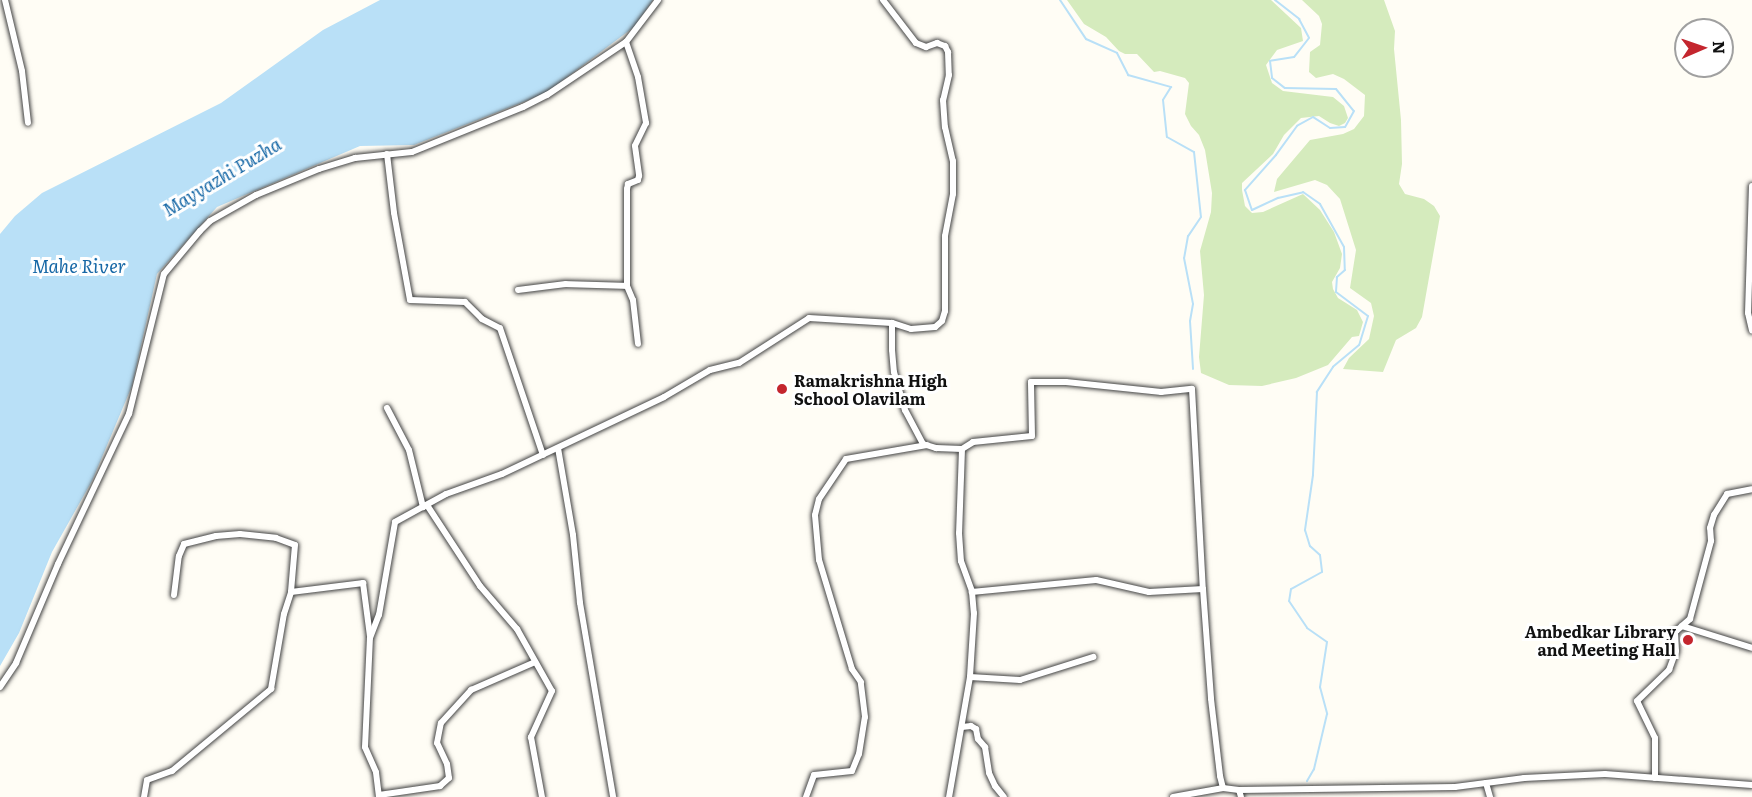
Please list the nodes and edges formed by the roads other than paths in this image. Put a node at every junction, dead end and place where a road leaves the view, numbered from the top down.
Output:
1 (5, 0) edge
2 (658, 0) edge
3 (883, 0) edge
4 (626, 42) junction
5 (28, 123) dead end
6 (387, 154) junction
7 (1752, 186) edge
8 (627, 286) junction
9 (518, 290) dead end
10 (892, 323) junction
11 (1752, 331) edge
12 (638, 344) dead end
13 (387, 408) dead end
14 (927, 445) junction
15 (558, 448) junction
16 (962, 449) junction
17 (543, 455) junction
18 (1752, 489) edge
19 (425, 506) junction
20 (1203, 589) junction
21 (291, 592) junction
22 (972, 592) junction
23 (174, 595) dead end
24 (1682, 626) junction
25 (370, 638) junction
26 (1752, 648) edge
27 (1093, 657) dead end
28 (535, 662) junction
29 (970, 677) junction
30 (0, 687) edge
31 (962, 727) junction
32 (1655, 778) junction
33 (1486, 783) junction
34 (1752, 785) edge
35 (1223, 788) junction
36 (1240, 793) edge
37 (379, 796) edge
38 (144, 797) edge
39 (542, 797) edge
40 (614, 797) edge
41 (806, 797) edge
42 (949, 797) edge
43 (1004, 797) edge
44 (1173, 797) edge
45 (1490, 797) edge

1 - 5 street
2 - 4 street
3 - 10 street
4 - 6 street
4 - 8 street
6 - 17 street
6 - 30 street
7 - 11 street
8 - 9 street
8 - 12 street
10 - 14 street
10 - 15 street
13 - 19 street
14 - 16 street
14 - 41 street
15 - 17 street
15 - 40 street
16 - 20 street
16 - 22 street
17 - 19 street
18 - 24 street
19 - 25 street
19 - 28 street
20 - 22 street
20 - 35 street
21 - 23 street
21 - 25 street
21 - 38 street
22 - 29 street
24 - 26 street
24 - 32 street
25 - 37 street
27 - 29 street
28 - 37 street
28 - 39 street
29 - 31 street
31 - 42 street
31 - 43 street
32 - 33 street
32 - 34 street
33 - 36 street
33 - 45 street
35 - 36 street
35 - 44 street

